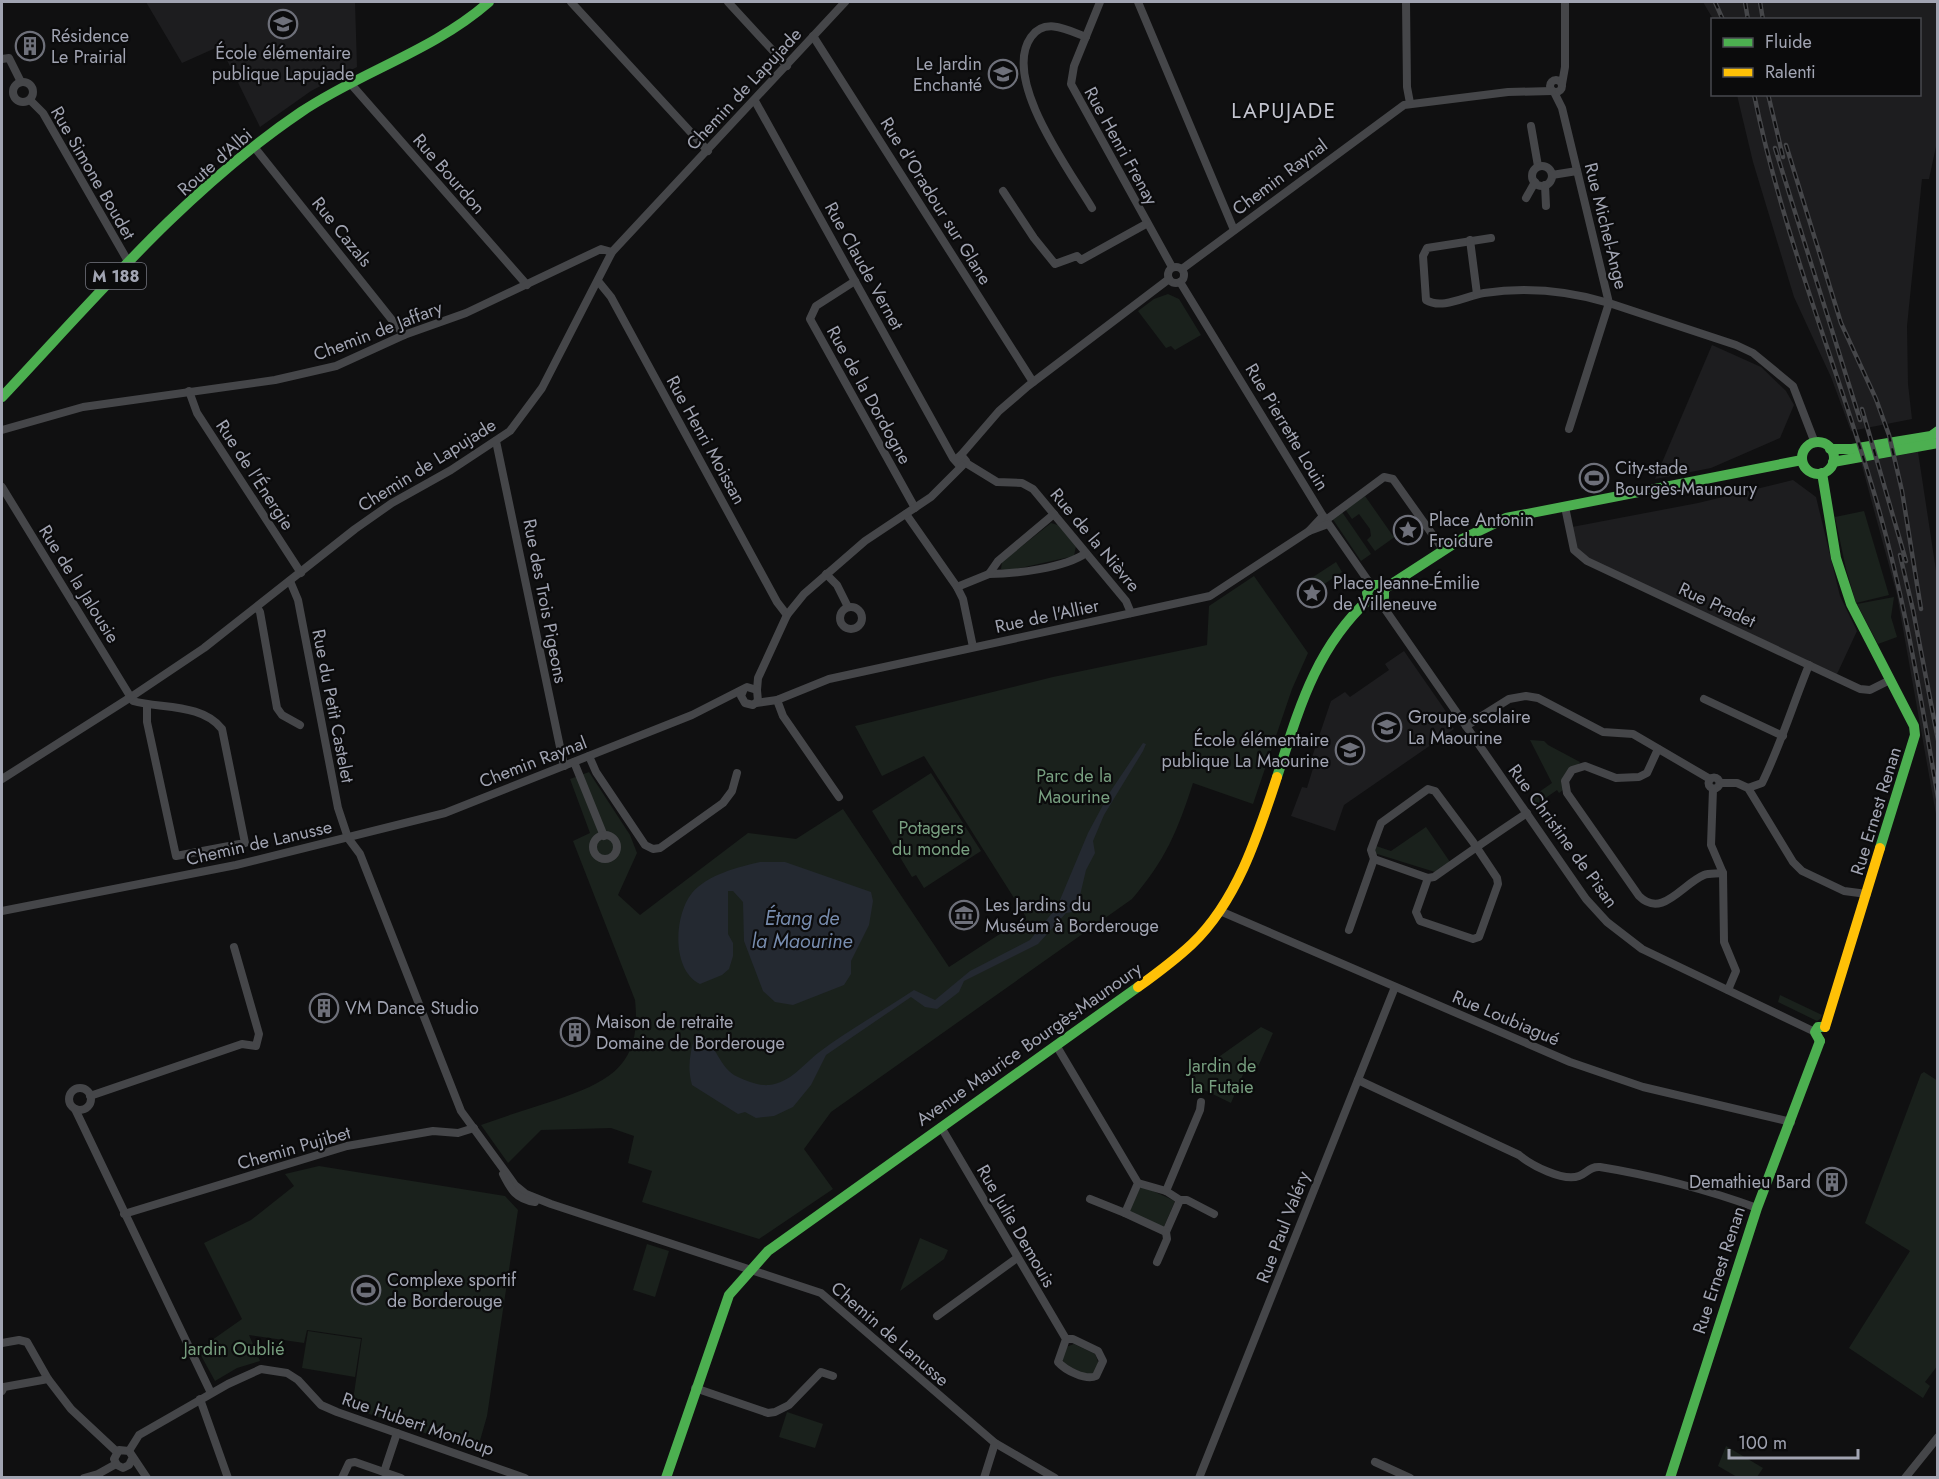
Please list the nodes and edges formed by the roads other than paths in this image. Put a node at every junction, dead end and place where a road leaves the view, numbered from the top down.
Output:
1 (489, 2) edge
2 (571, 2) edge
3 (728, 2) edge
4 (845, 2) edge
5 (1100, 2) edge
6 (1138, 2) edge
7 (1406, 2) edge
8 (1565, 2) edge
9 (813, 36) junction
10 (1086, 36) junction
11 (2, 59) edge
12 (787, 66) junction
13 (21, 82) junction
14 (350, 83) junction
15 (1556, 86) junction
16 (30, 100) junction
17 (755, 101) junction
18 (1410, 103) junction
19 (1531, 126) dead end
20 (255, 148) junction
21 (708, 151) junction
22 (1538, 166) junction
23 (1577, 171) junction
24 (1552, 175) junction
25 (1535, 182) junction
26 (1545, 185) junction
27 (1003, 191) dead end
28 (1526, 198) dead end
29 (1546, 206) dead end
30 (1092, 208) dead end
31 (1146, 224) junction
32 (1234, 230) junction
33 (1491, 238) dead end
34 (1470, 240) junction
35 (612, 252) junction
36 (129, 263) junction
37 (1172, 267) junction
38 (1182, 269) junction
39 (1169, 279) junction
40 (598, 281) junction
41 (855, 281) junction
42 (1180, 282) junction
43 (527, 285) junction
44 (1477, 294) junction
45 (1609, 303) junction
46 (404, 335) junction
47 (1033, 382) junction
48 (189, 391) junction
49 (2, 397) edge
50 (1569, 429) dead end
51 (2, 430) edge
52 (1935, 437) edge
53 (496, 441) junction
54 (1815, 442) junction
55 (1830, 449) junction
56 (960, 460) junction
57 (1802, 460) junction
58 (1833, 462) junction
59 (1822, 473) junction
60 (2, 487) edge
61 (1565, 507) junction
62 (915, 508) junction
63 (906, 514) junction
64 (1054, 514) junction
65 (1326, 520) junction
66 (1442, 548) junction
67 (1086, 553) junction
68 (301, 573) junction
69 (826, 574) junction
70 (989, 574) junction
71 (290, 581) junction
72 (1371, 585) junction
73 (957, 587) junction
74 (1384, 589) junction
75 (1374, 600) junction
76 (257, 607) junction
77 (848, 607) dead end
78 (1131, 613) junction
79 (787, 615) junction
80 (974, 647) junction
81 (1809, 665) junction
82 (761, 670) junction
83 (1890, 680) junction
84 (745, 689) junction
85 (758, 691) junction
86 (131, 697) junction
87 (1704, 699) dead end
88 (777, 700) junction
89 (724, 701) junction
90 (743, 701) junction
91 (756, 703) junction
92 (147, 705) junction
93 (300, 725) dead end
94 (1466, 726) junction
95 (1783, 736) junction
96 (1658, 749) junction
97 (589, 756) junction
98 (574, 762) junction
99 (564, 766) junction
100 (737, 773) dead end
101 (2, 779) edge
102 (1717, 786) junction
103 (1748, 788) junction
104 (839, 797) dead end
105 (1527, 813) junction
106 (604, 836) dead end
107 (348, 838) junction
108 (1476, 848) junction
109 (1373, 857) junction
110 (1722, 873) junction
111 (1428, 878) junction
112 (1867, 894) junction
113 (2, 911) edge
114 (1220, 911) junction
115 (1349, 930) dead end
116 (234, 946) dead end
117 (1395, 987) junction
118 (1728, 990) junction
119 (1820, 1033) junction
120 (1056, 1046) junction
121 (1358, 1080) junction
122 (90, 1096) junction
123 (1201, 1102) dead end
124 (75, 1109) junction
125 (1791, 1122) junction
126 (940, 1127) junction
127 (474, 1128) junction
128 (1138, 1183) junction
129 (1166, 1191) junction
130 (1090, 1199) dead end
131 (1180, 1200) junction
132 (1757, 1208) junction
133 (1125, 1213) junction
134 (124, 1214) junction
135 (1214, 1214) dead end
136 (1166, 1232) junction
137 (1017, 1258) junction
138 (1157, 1262) dead end
139 (750, 1269) junction
140 (937, 1316) dead end
141 (1066, 1339) junction
142 (2, 1343) edge
143 (833, 1376) dead end
144 (48, 1379) junction
145 (695, 1388) junction
146 (2, 1391) edge
147 (211, 1393) junction
148 (200, 1399) junction
149 (397, 1433) junction
150 (1938, 1437) edge
151 (995, 1443) junction
152 (117, 1452) junction
153 (131, 1455) junction
154 (1376, 1462) dead end
155 (116, 1464) junction
156 (125, 1467) junction
157 (384, 1472) junction
158 (144, 1475) edge
159 (84, 1478) edge
160 (228, 1478) edge
161 (342, 1478) edge
162 (401, 1478) edge
163 (525, 1478) edge
164 (666, 1478) edge
165 (984, 1478) edge
166 (1055, 1478) edge
167 (1199, 1478) edge
168 (1410, 1478) edge
169 (1670, 1478) edge
170 (1905, 1478) edge

1 - 14 street, Route d'Albi / M 188
2 - 21 street
3 - 12 street
4 - 9 street, Chemin de Lapujade
5 - 10 street, Rue Henri Frenay
6 - 32 street
7 - 18 street
8 - 15 street
9 - 12 street, Chemin de Lapujade
9 - 47 street, Rue d'Oradour sur Glane
10 - 30 street
10 - 31 street, Rue Henri Frenay
11 - 13 street, Rue Simone Boudet
12 - 17 street, Chemin de Lapujade
13 - 16 street, Rue Simone Boudet
13 - 16 street, Rue Simone Boudet
14 - 20 street, Route d'Albi / M 188
14 - 43 street, Rue Bourdon
15 - 18 street, Chemin Raynal
15 - 23 street, Rue Michel-Ange
16 - 36 street, Rue Simone Boudet
17 - 21 street, Chemin de Lapujade
17 - 41 street, Rue Claude Vernet
18 - 32 street, Chemin Raynal
19 - 22 street
20 - 36 street, Route d'Albi / M 188
20 - 46 street, Rue Cazals
21 - 35 street, Chemin de Lapujade
22 - 24 street
22 - 25 street
23 - 24 street
23 - 45 street, Rue Michel-Ange
24 - 26 street
25 - 26 street
25 - 28 street
26 - 29 street
27 - 31 street
31 - 37 street, Rue Henri Frenay
32 - 38 street, Chemin Raynal
33 - 34 street
34 - 44 street
34 - 44 street
35 - 40 street, Chemin de Lapujade
35 - 43 street, Chemin de Jaffary
36 - 49 street, Route d'Albi / M 188
37 - 38 street
37 - 39 street
38 - 42 street
39 - 42 street
39 - 47 street, Chemin Raynal
40 - 53 street, Chemin de Lapujade
40 - 79 street, Rue Henri Moissan
41 - 56 street, Rue Claude Vernet
41 - 62 street, Rue de la Dordogne
42 - 65 street, Rue Pierrette Louin
43 - 46 street, Chemin de Jaffary
44 - 45 street
45 - 50 street
45 - 54 street, Rue Michel-Ange
46 - 48 street, Chemin de Jaffary
47 - 56 street, Chemin Raynal
48 - 51 street, Chemin de Jaffary
48 - 68 street, Rue de l'Énergie
52 - 55 street
52 - 58 street
53 - 68 street, Chemin de Lapujade
53 - 99 street, Rue des Trois Pigeons
54 - 55 street
54 - 57 street
55 - 58 street
56 - 62 street, Chemin Raynal
56 - 64 street, Rue de la Nièvre
57 - 59 street
57 - 61 street
58 - 59 street
59 - 83 street, Rue Ernest Renan
60 - 86 street, Rue de la Jalousie
61 - 66 street
61 - 81 street, Rue Pradet
62 - 63 street, Chemin Raynal
63 - 69 street, Chemin Raynal
63 - 73 street
64 - 67 street, Rue de la Nièvre
64 - 70 street
65 - 66 street
65 - 72 street, Rue Pierrette Louin
65 - 78 street, Rue de l'Allier
66 - 74 street
67 - 70 street
67 - 78 street, Rue de la Nièvre
68 - 71 street, Chemin de Lapujade
69 - 77 street
69 - 79 street, Chemin Raynal
70 - 73 street
71 - 76 street, Chemin de Lapujade
71 - 107 street, Rue du Petit Castelet
72 - 74 street
72 - 75 street
73 - 80 street
74 - 75 street
75 - 94 street, Rue Christine de Pisan
75 - 114 street, Avenue Maurice Bourgès-Maunoury
76 - 86 street, Chemin de Lapujade
76 - 93 street
78 - 80 street, Rue de l'Allier
79 - 82 street, Chemin Raynal
80 - 88 street, Rue de l'Allier
81 - 83 street, Rue Pradet
81 - 95 street
82 - 84 street, Chemin Raynal
82 - 85 street, Chemin Raynal
83 - 112 street, Rue Ernest Renan
84 - 85 street
84 - 89 street, Chemin Raynal
84 - 90 street
85 - 88 street
85 - 91 street, Chemin Raynal
86 - 92 street
86 - 101 street, Chemin de Lapujade
87 - 95 street
88 - 91 street, Rue de l'Allier
88 - 104 street
89 - 90 street, Chemin Raynal
89 - 97 street, Chemin Raynal
90 - 91 street, Chemin Raynal
92 - 92 street
94 - 96 street
94 - 105 street, Rue Christine de Pisan
95 - 103 street
96 - 102 street
96 - 110 street
97 - 98 street, Chemin Raynal
97 - 100 street
98 - 99 street, Chemin Raynal
98 - 106 street
99 - 107 street, Chemin Raynal
102 - 103 street
102 - 110 street
103 - 112 street
105 - 108 street
105 - 118 street, Rue Christine de Pisan
107 - 113 street, Chemin de Lanusse
107 - 127 street, Chemin de Lanusse
108 - 109 street
108 - 111 street
108 - 111 street
109 - 111 street
109 - 115 street
110 - 118 street
112 - 119 street, Rue Ernest Renan
114 - 117 street, Rue Loubiagué
114 - 120 street, Avenue Maurice Bourgès-Maunoury
116 - 122 street
117 - 121 street, Rue Paul Valéry
117 - 125 street, Rue Loubiagué
118 - 119 street, Rue Christine de Pisan
119 - 125 street, Rue Ernest Renan
120 - 126 street, Avenue Maurice Bourgès-Maunoury
120 - 128 street
121 - 132 street
121 - 167 street, Rue Paul Valéry
122 - 124 street
122 - 124 street
123 - 129 street
124 - 134 street
125 - 132 street, Rue Ernest Renan
126 - 137 street, Rue Julie Demouis
126 - 139 street, Avenue Maurice Bourgès-Maunoury
127 - 134 street, Chemin Pujibet
127 - 139 street, Chemin de Lanusse
128 - 129 street
128 - 133 street
129 - 131 street
130 - 133 street
131 - 135 street
131 - 136 street
132 - 169 street, Rue Ernest Renan
133 - 136 street
134 - 147 street
136 - 138 street
137 - 140 street
137 - 141 street, Rue Julie Demouis
139 - 145 street, Avenue Maurice Bourgès-Maunoury
139 - 151 street, Chemin de Lanusse
141 - 141 street
142 - 144 street
143 - 145 street
144 - 146 street
144 - 152 street
145 - 164 street, Avenue Maurice Bourgès-Maunoury
147 - 148 street
147 - 149 street, Rue Hubert Monloup
148 - 153 street
148 - 160 street
149 - 157 street
149 - 163 street, Rue Hubert Monloup
150 - 170 street
151 - 165 street
151 - 166 street, Chemin de Lanusse
152 - 153 street
152 - 155 street
153 - 156 street
153 - 158 street
154 - 168 street
155 - 156 street
155 - 159 street
156 - 158 street
157 - 161 street
157 - 162 street

